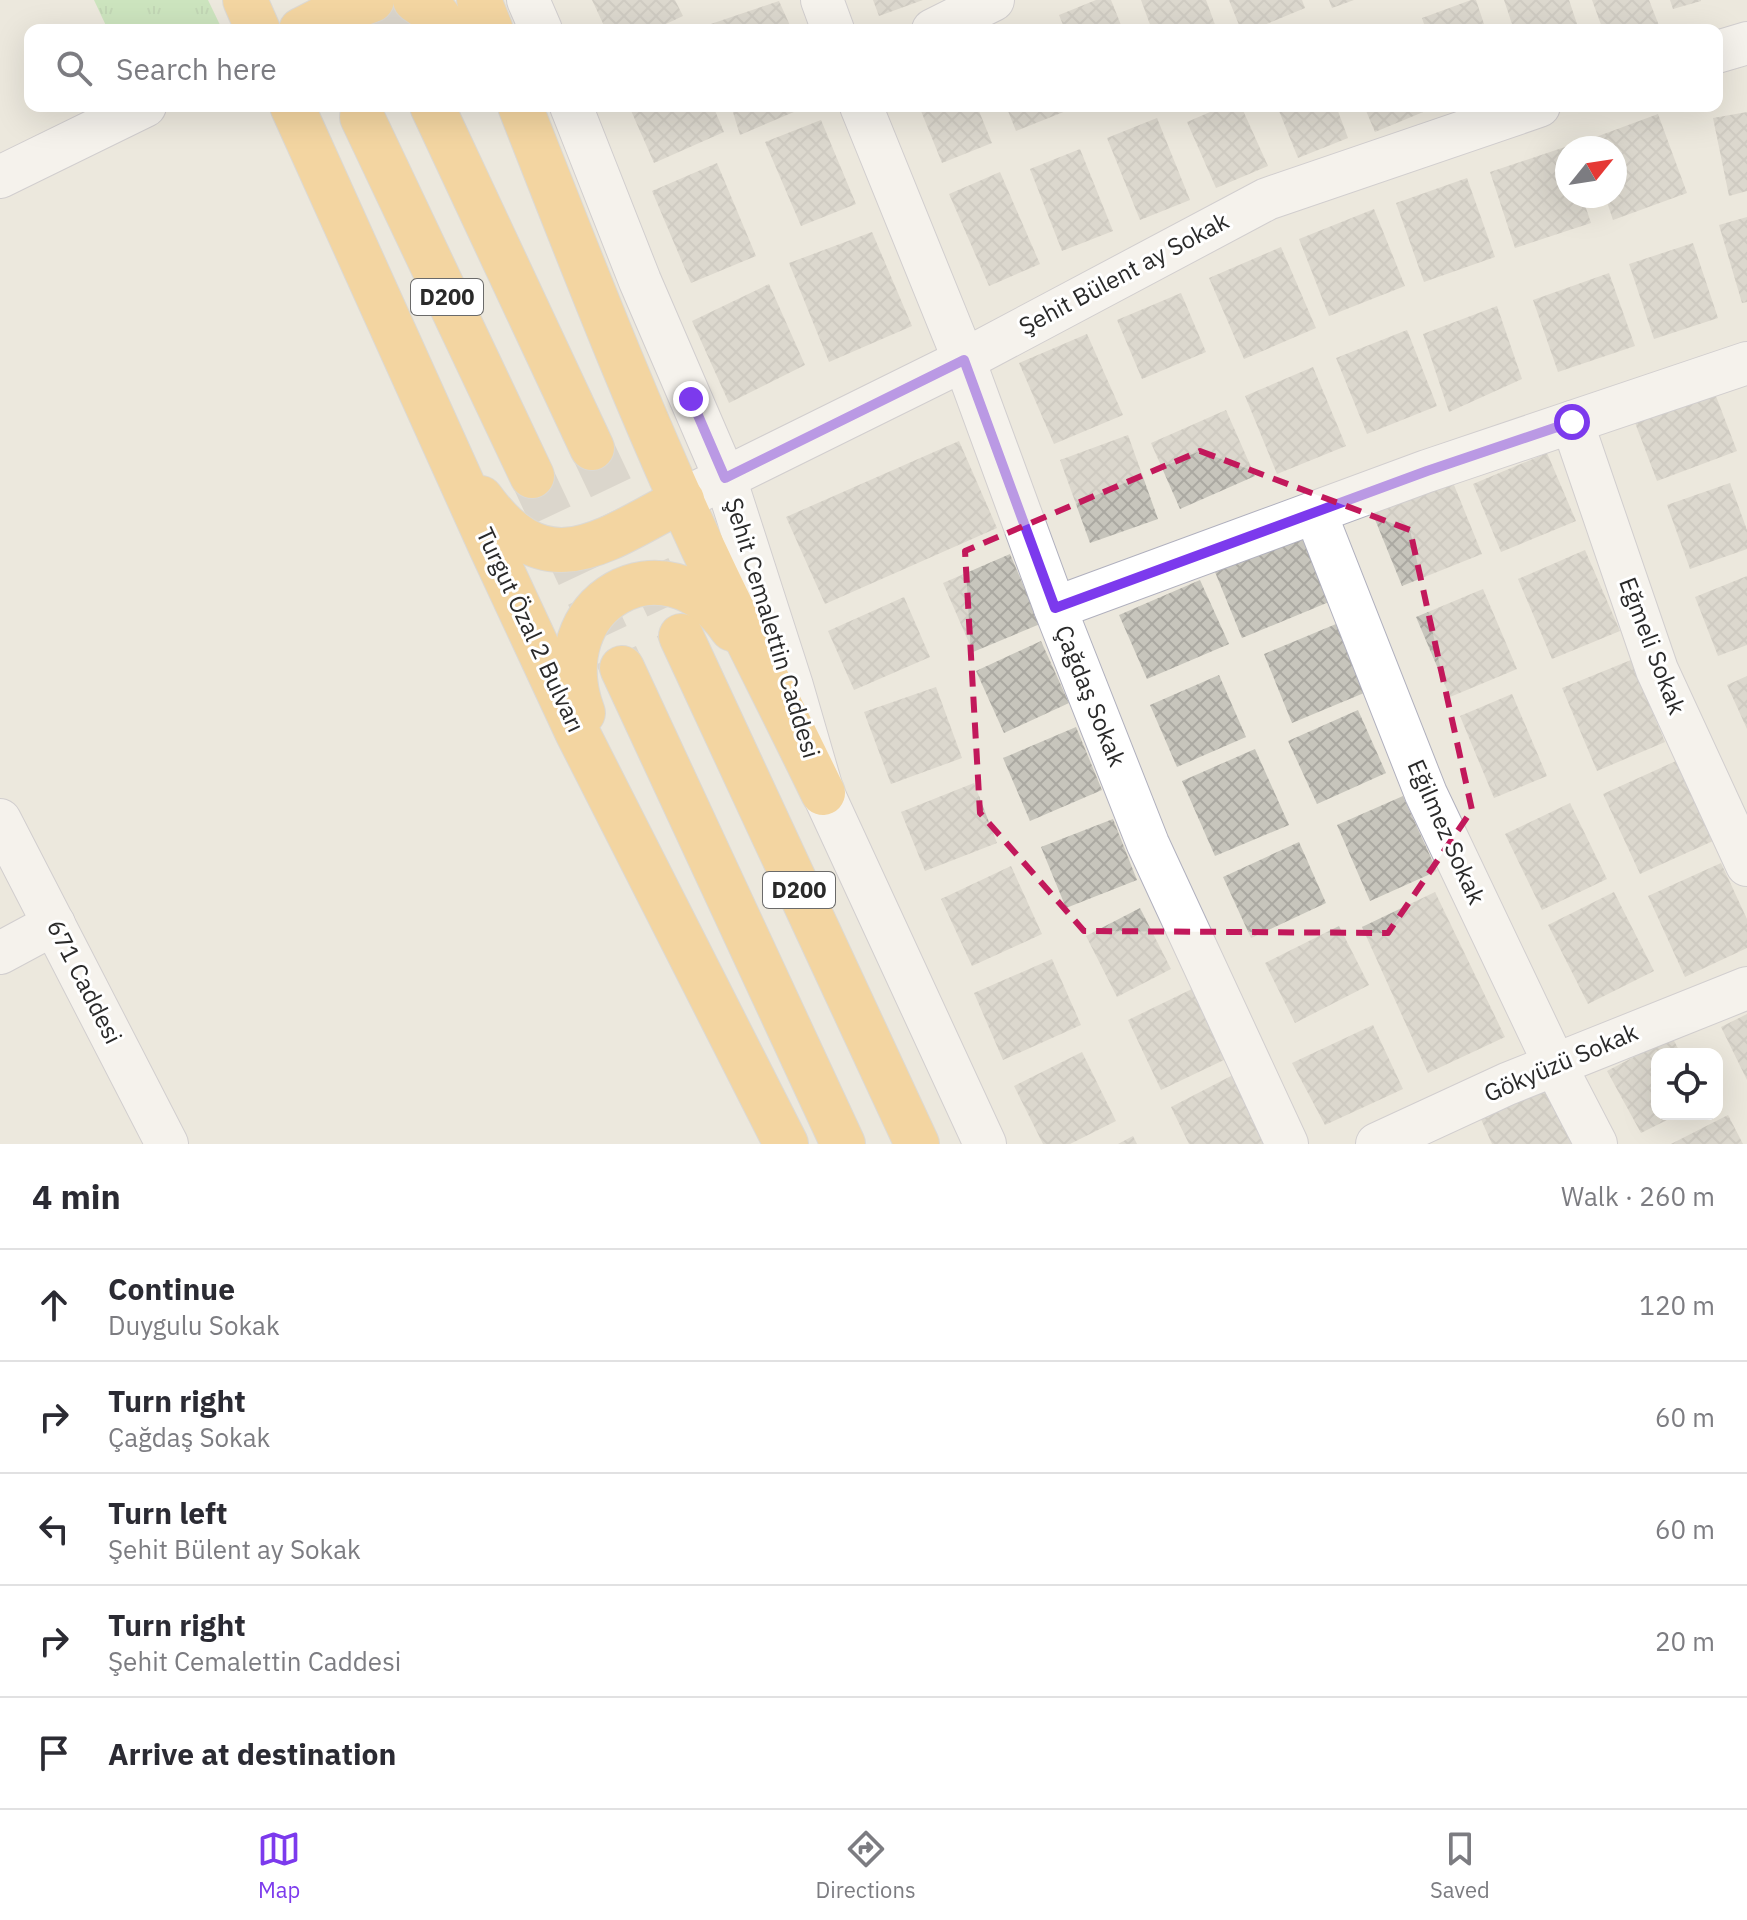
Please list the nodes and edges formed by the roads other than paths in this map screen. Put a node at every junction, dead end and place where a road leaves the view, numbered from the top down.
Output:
1 (245, 0) edge
2 (372, 0) edge
3 (415, 0) edge
4 (479, 0) edge
5 (528, 0) edge
6 (822, 0) edge
7 (993, 0) edge
8 (255, 24) edge
9 (313, 24) edge
10 (444, 24) edge
11 (489, 24) edge
12 (538, 24) edge
13 (831, 24) edge
14 (945, 24) edge
15 (1747, 43) edge
16 (1723, 50) edge
17 (133, 112) edge
18 (295, 112) edge
19 (435, 112) edge
20 (497, 112) edge
21 (522, 112) edge
22 (573, 112) edge
23 (863, 112) edge
24 (1521, 112) edge
25 (362, 117) dead end
26 (0, 177) edge
27 (596, 302) junction
28 (964, 360) junction
29 (1747, 363) edge
30 (691, 399) junction
31 (646, 417) junction
32 (1572, 422) junction
33 (436, 424) junction
34 (592, 448) tunnel mouth
35 (532, 476) tunnel mouth
36 (725, 478) junction
37 (682, 500) junction
38 (1315, 512) junction
39 (1055, 608) junction
40 (681, 636) tunnel mouth
41 (622, 668) tunnel mouth
42 (768, 681) junction
43 (823, 793) junction
44 (0, 820) edge
45 (624, 824) junction
46 (1747, 865) edge
47 (54, 924) junction
48 (0, 953) edge
49 (1747, 988) edge
50 (1555, 1065) junction
51 (167, 1144) edge
52 (786, 1144) edge
53 (843, 1144) edge
54 (917, 1144) edge
55 (985, 1144) edge
56 (1287, 1144) edge
57 (1377, 1144) edge
58 (1596, 1144) edge

1 - 8 highway
2 - 9 highway
3 - 10 highway
4 - 11 highway
5 - 12 street
6 - 13 street
7 - 14 street
15 - 16 street
17 - 26 street
18 - 33 highway, Turgut Özal 2 Bulvarı
19 - 34 highway, D200
20 - 27 highway
21 - 27 highway
22 - 30 street, Şehit Cemalettin Caddesi
23 - 28 street, Çağdaş Sokak
24 - 28 street, Şehit Bülent ay Sokak
25 - 35 highway, D200
27 - 31 highway
28 - 36 street, Şehit Bülent ay Sokak
28 - 39 street, Çağdaş Sokak
29 - 32 street
30 - 31 street
30 - 36 street, Şehit Cemalettin Caddesi
31 - 37 highway
32 - 38 street
32 - 46 street, Eğmeli Sokak
33 - 37 highway
33 - 45 highway, Turgut Özal 2 Bulvarı
36 - 37 street, Şehit Bülent ay Sokak
36 - 43 street, Şehit Cemalettin Caddesi
37 - 42 highway
38 - 39 street
38 - 50 street, Eğilmez Sokak
39 - 56 street, Çağdaş Sokak
40 - 54 highway, D200
41 - 53 highway, D200
42 - 43 highway
42 - 45 highway
43 - 55 street, Şehit Cemalettin Caddesi
44 - 47 street, 671 Caddesi
45 - 52 highway, Turgut Özal 2 Bulvarı
47 - 48 street
47 - 51 street, 671 Caddesi
49 - 50 street, Gökyüzü Sokak
50 - 57 street, Gökyüzü Sokak
50 - 58 street, Eğilmez Sokak

